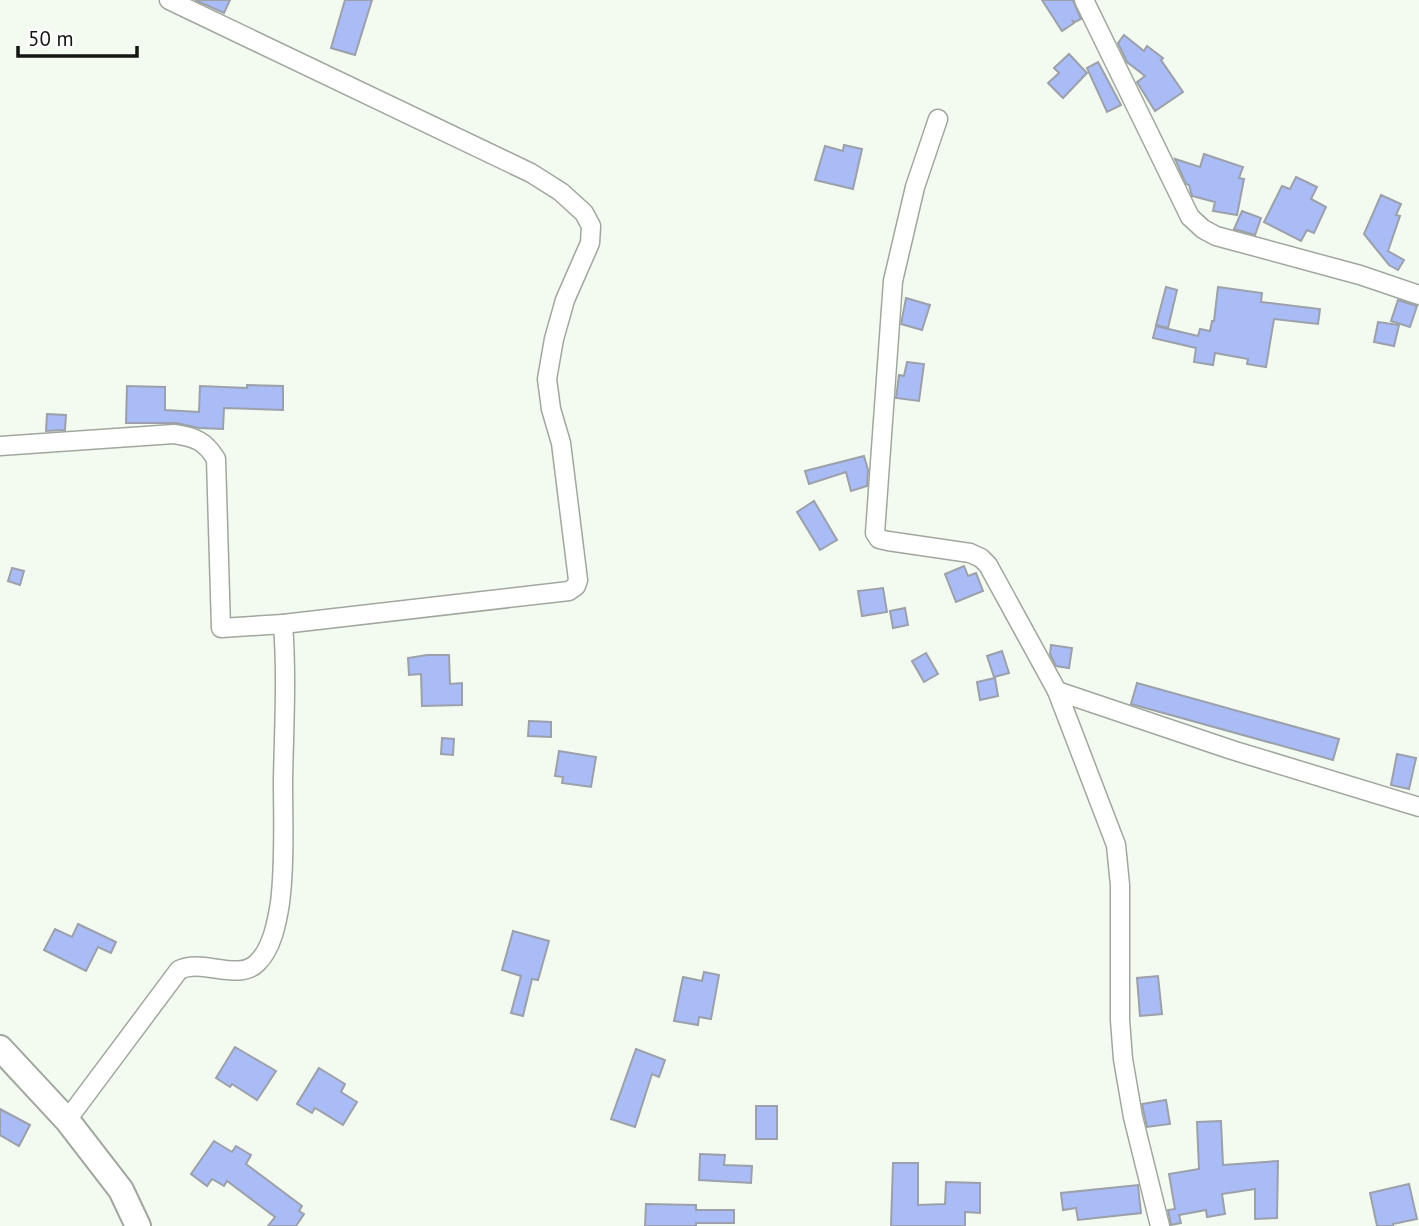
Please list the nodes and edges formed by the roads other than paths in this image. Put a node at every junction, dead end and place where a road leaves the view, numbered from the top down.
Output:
1 (169, 0) edge
2 (1084, 0) edge
3 (938, 118) dead end
4 (1419, 295) edge
5 (0, 446) edge
6 (284, 624) junction
7 (1057, 691) junction
8 (1419, 807) edge
9 (0, 1048) edge
10 (67, 1121) junction
11 (138, 1226) edge
12 (1160, 1226) edge

1 - 6 street
2 - 4 street
3 - 7 street
5 - 6 street
6 - 10 street
7 - 8 street
7 - 12 street
9 - 10 street
10 - 11 street

